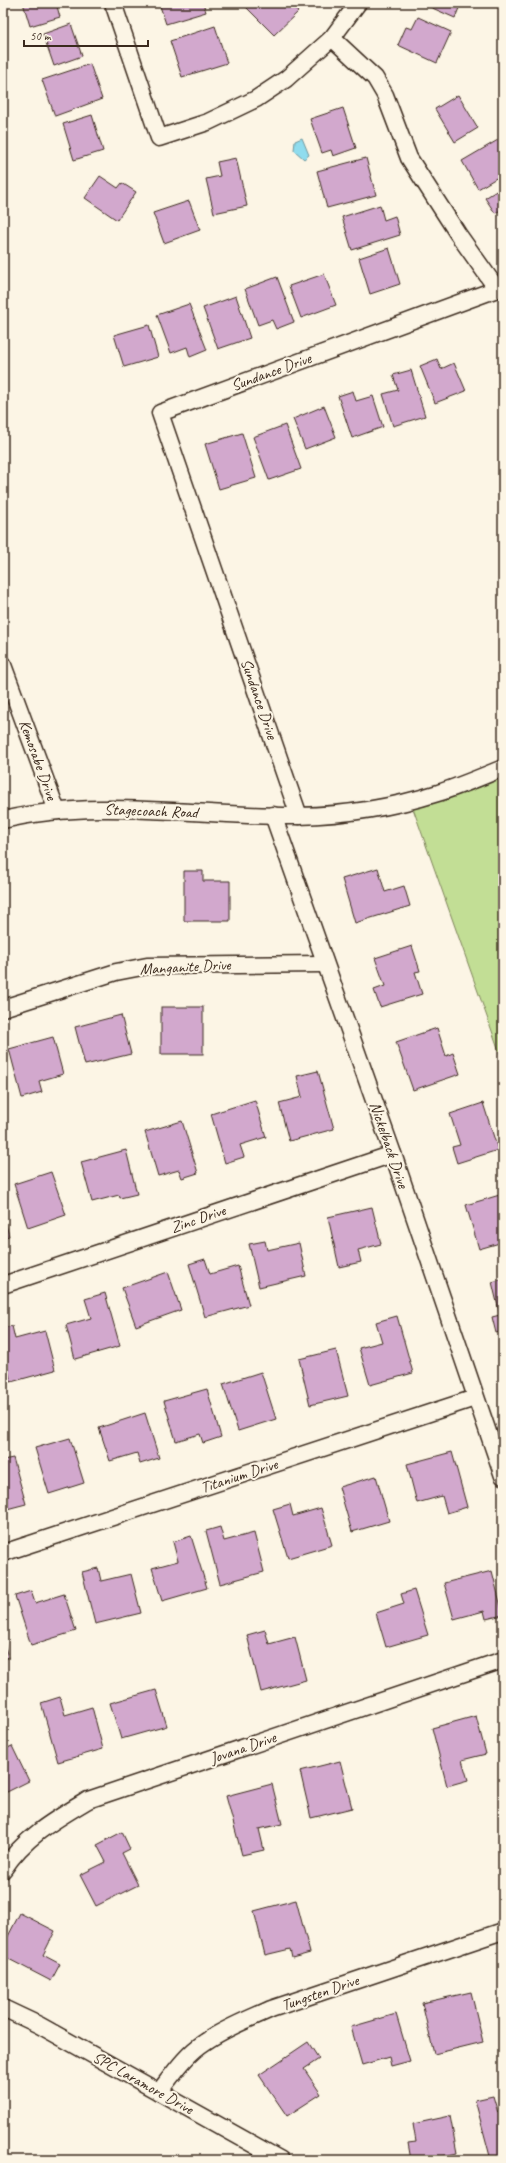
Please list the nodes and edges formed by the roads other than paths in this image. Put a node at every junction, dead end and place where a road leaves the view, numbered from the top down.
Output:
1 (113, 3) edge
2 (358, 3) edge
3 (332, 38) junction
4 (3, 665) edge
5 (503, 768) edge
6 (57, 811) junction
7 (273, 815) junction
8 (299, 816) junction
9 (3, 820) edge
10 (324, 964) junction
11 (3, 1008) edge
12 (393, 1154) junction
13 (3, 1285) edge
14 (475, 1398) junction
15 (503, 1476) edge
16 (3, 1553) edge
17 (503, 1660) edge
18 (3, 1870) edge
19 (503, 1931) edge
20 (3, 2008) edge
21 (160, 2092) junction
22 (281, 2160) edge

1 - 3 street
2 - 3 street
3 - 8 street, Sundance Drive
4 - 6 street, Kemosabe Drive
5 - 8 street, Stagecoach Road
6 - 7 street, Stagecoach Road
6 - 9 street, Stagecoach Road
7 - 8 street, Stagecoach Road
7 - 10 street, Nickelback Drive
10 - 11 street, Manganite Drive
10 - 12 street, Nickelback Drive
12 - 13 street, Zinc Drive
12 - 14 street, Nickelback Drive
14 - 15 street, Nickelback Drive
14 - 16 street, Titanium Drive
17 - 18 street, Jovana Drive
19 - 21 street, Tungsten Drive
20 - 21 street, SPC Laramore Drive
21 - 22 street, SPC Laramore Drive

